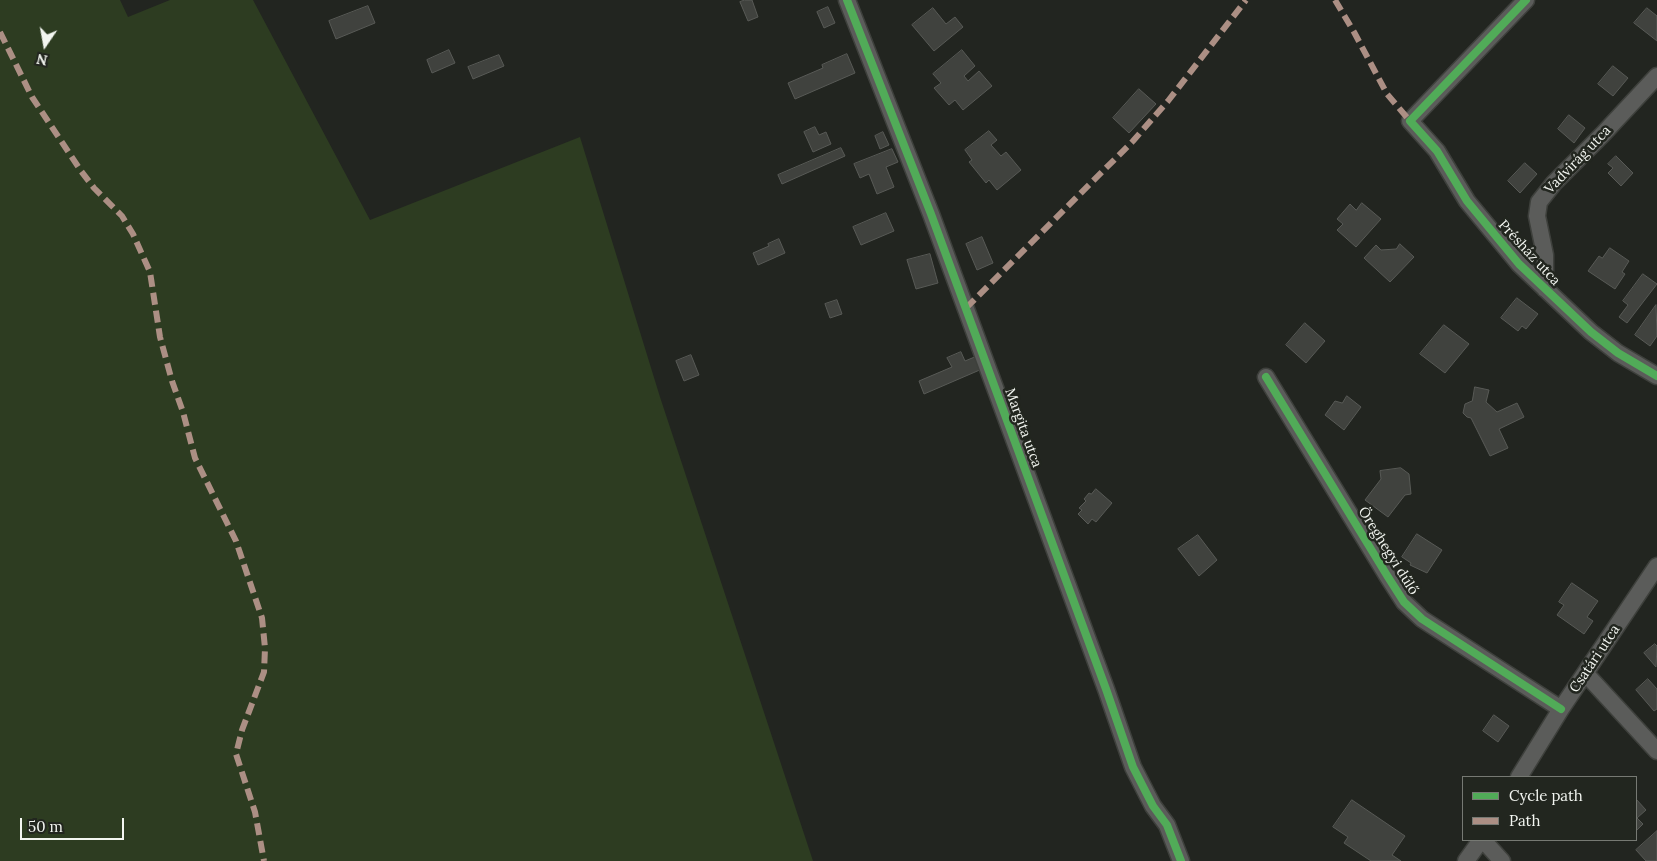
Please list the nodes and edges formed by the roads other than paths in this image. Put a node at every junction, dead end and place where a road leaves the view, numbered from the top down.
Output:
1 (847, 0) edge
2 (1526, 0) edge
3 (1657, 76) edge
4 (1545, 289) junction
5 (1657, 376) edge
6 (1266, 377) dead end
7 (1657, 566) edge
8 (1586, 674) junction
9 (1561, 709) junction
10 (1657, 751) edge
11 (1520, 776) edge
12 (1481, 841) edge
13 (1483, 841) edge
14 (1181, 861) edge
15 (1466, 861) edge
16 (1502, 861) edge

1 - 14 street, Margita utca
2 - 4 street, Présház utca
3 - 4 street, Vadvirág utca
4 - 5 street, Présház utca
6 - 9 street, Öreghegyi dűlő
7 - 8 street, Csatári utca
8 - 9 street, Csatári utca
8 - 10 street
9 - 11 street, Csatári utca
12 - 15 street
13 - 16 street

